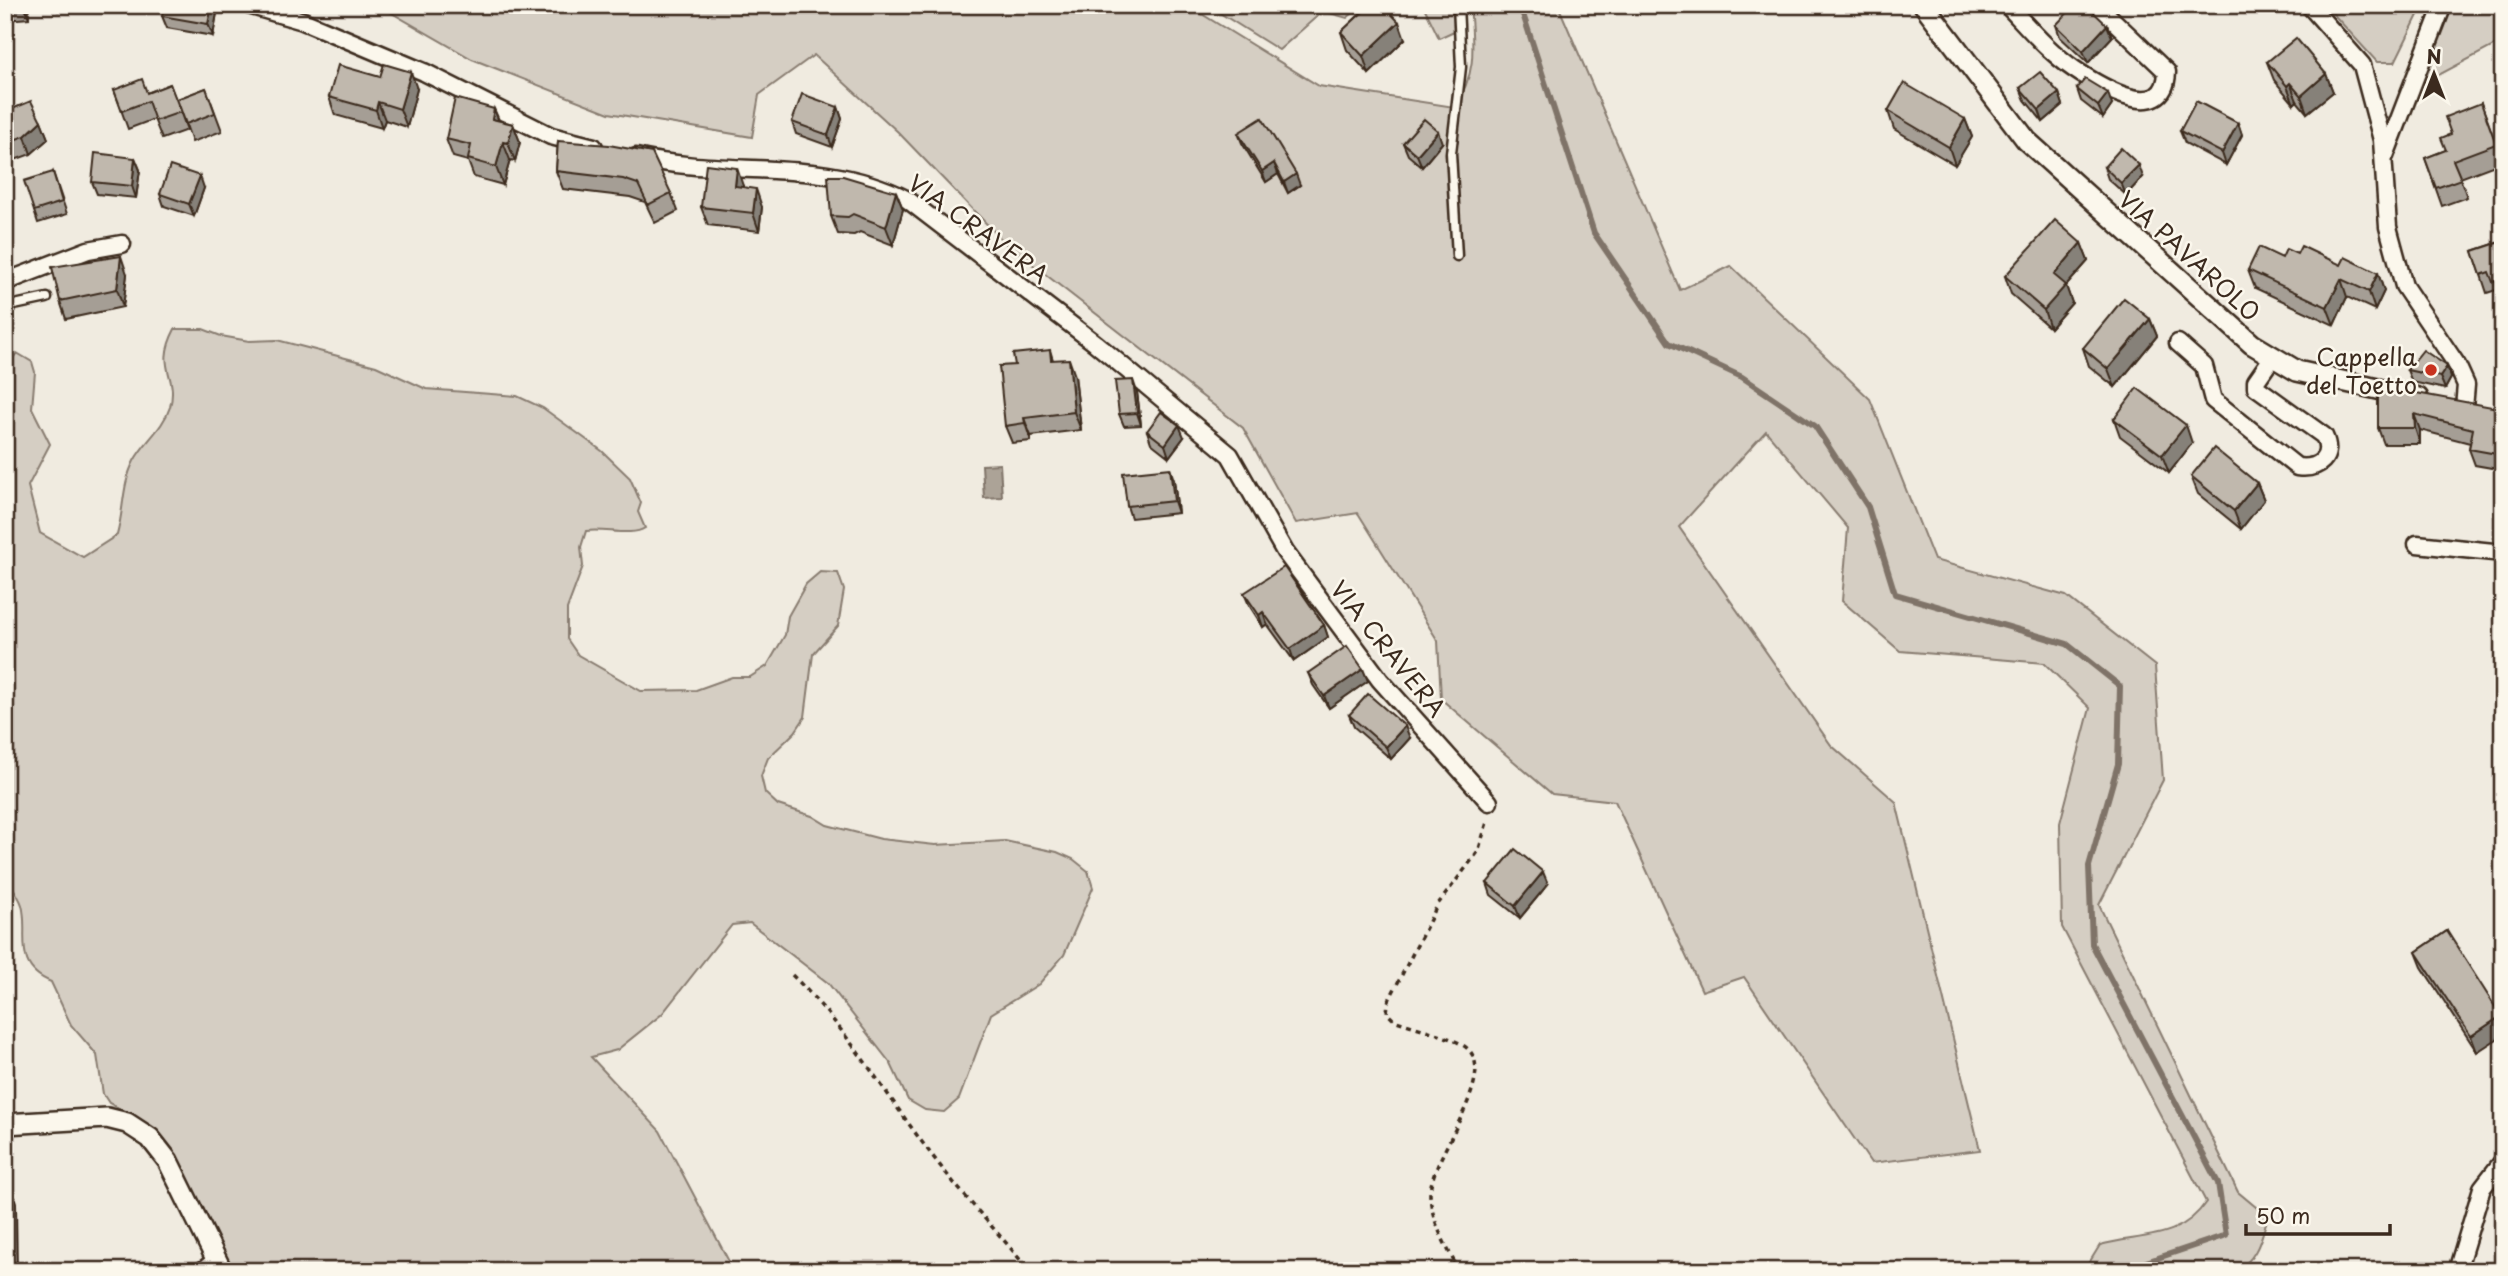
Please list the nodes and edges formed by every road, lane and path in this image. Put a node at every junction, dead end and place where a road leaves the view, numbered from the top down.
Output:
1 (248, 5) edge
2 (1458, 5) edge
3 (1924, 5) edge
4 (2007, 5) edge
5 (2097, 5) edge
6 (2309, 5) edge
7 (2443, 5) edge
8 (2383, 162) junction
9 (122, 244) dead end
10 (1457, 256) dead end
11 (5, 282) edge
12 (47, 298) dead end
13 (5, 307) edge
14 (2178, 343) dead end
15 (2272, 358) junction
16 (2471, 409) joint
17 (2417, 544) dead end
18 (2503, 553) edge
19 (1489, 802) joint
20 (792, 975) dead end
21 (5, 1125) edge
22 (2503, 1161) edge
23 (5, 1204) edge
24 (213, 1268) edge
25 (6, 1271) edge
26 (1030, 1271) edge
27 (1459, 1271) edge
28 (2457, 1271) edge

1 - 19 street, VIA CRAVERA
2 - 10 lane
3 - 15 street, VIA PAVAROLO
4 - 5 street
6 - 8 street
7 - 8 street
8 - 16 street
9 - 11 street
12 - 13 lane
14 - 15 street
15 - 16 street, VIA PAVAROLO
17 - 18 street
19 - 27 path
20 - 26 path
21 - 24 street
22 - 28 street
23 - 25 street

